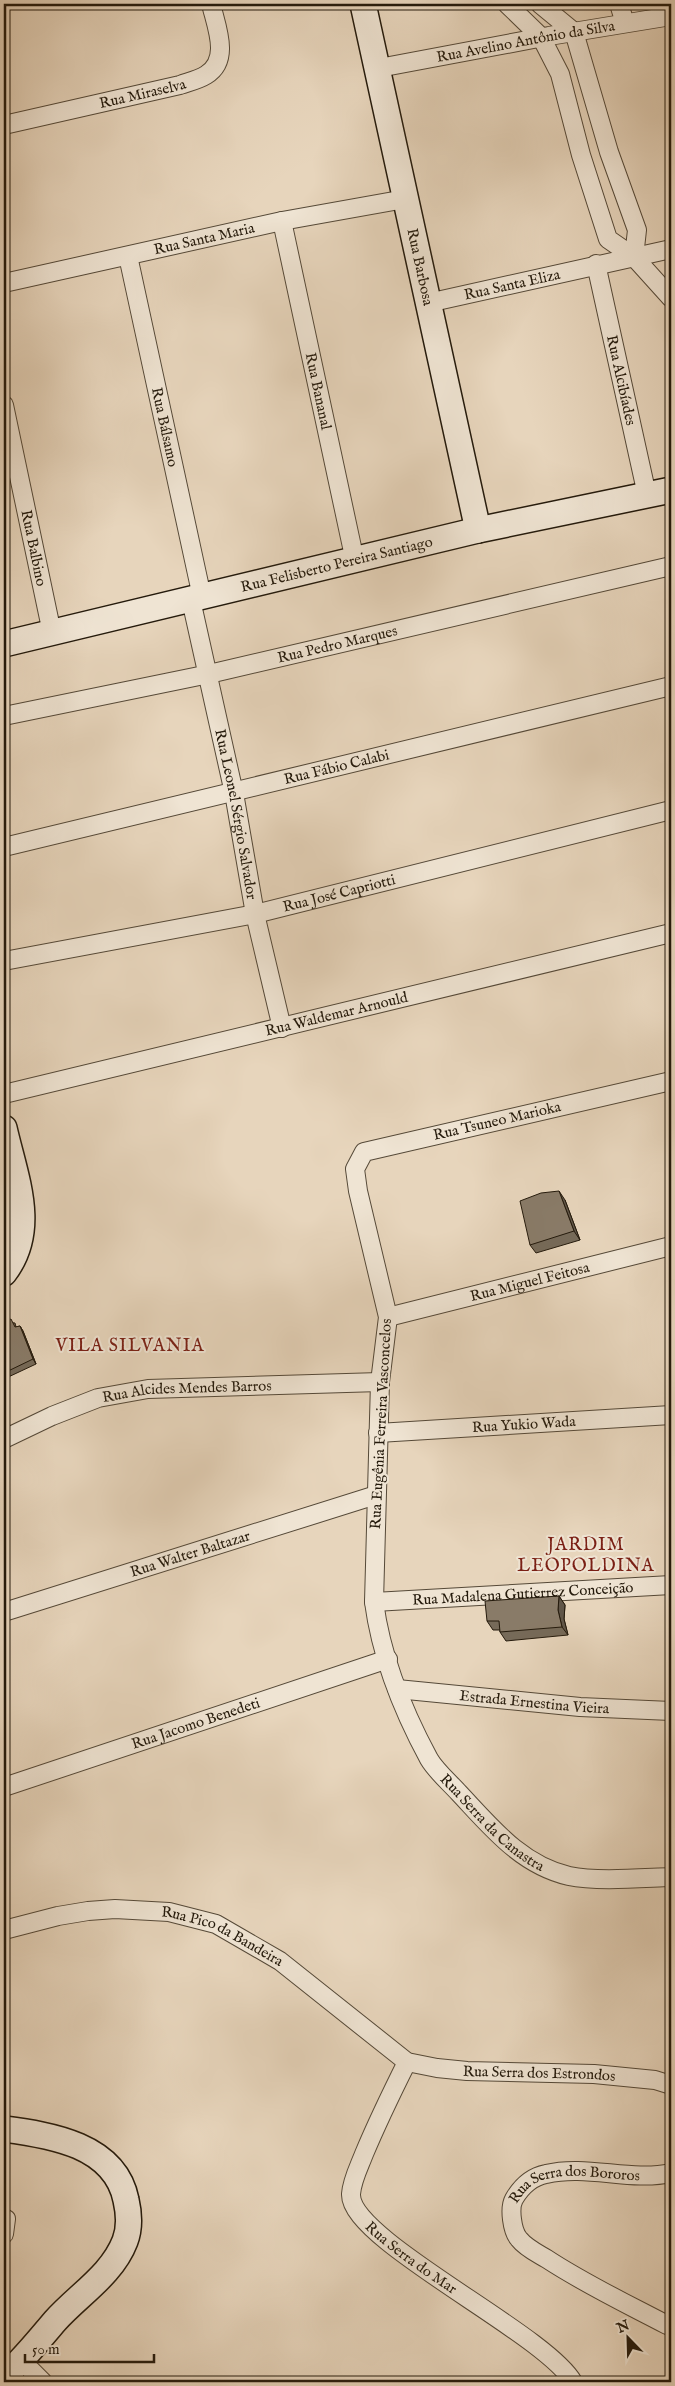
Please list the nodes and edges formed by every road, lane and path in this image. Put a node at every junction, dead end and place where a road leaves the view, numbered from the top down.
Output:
1 (211, 4) edge
2 (363, 4) edge
3 (507, 4) edge
4 (540, 4) edge
5 (619, 4) edge
6 (671, 16) edge
7 (625, 23) junction
8 (574, 32) junction
9 (541, 37) junction
10 (378, 68) junction
11 (4, 125) edge
12 (405, 199) junction
13 (282, 222) junction
14 (671, 249) edge
15 (128, 256) junction
16 (634, 257) junction
17 (596, 264) junction
18 (4, 283) edge
19 (671, 298) edge
20 (428, 303) junction
21 (4, 405) edge
22 (671, 490) edge
23 (647, 496) junction
24 (478, 530) junction
25 (355, 561) junction
26 (671, 566) edge
27 (197, 599) junction
28 (52, 633) junction
29 (4, 644) edge
30 (209, 674) junction
31 (671, 686) edge
32 (4, 716) edge
33 (234, 793) junction
34 (671, 810) edge
35 (4, 847) edge
36 (255, 914) junction
37 (671, 933) edge
38 (4, 961) edge
39 (282, 1028) junction
40 (671, 1081) edge
41 (4, 1094) edge
42 (4, 1128) edge
43 (358, 1191) joint
44 (671, 1246) edge
45 (4, 1273) edge
46 (388, 1317) junction
47 (380, 1382) junction
48 (671, 1415) edge
49 (378, 1433) junction
50 (4, 1439) edge
51 (376, 1495) junction
52 (671, 1585) edge
53 (374, 1602) junction
54 (4, 1612) edge
55 (388, 1659) junction
56 (397, 1688) junction
57 (671, 1711) edge
58 (4, 1787) edge
59 (671, 1877) edge
60 (4, 1930) edge
61 (407, 2062) junction
62 (671, 2085) edge
63 (4, 2129) edge
64 (671, 2173) edge
65 (4, 2218) edge
66 (4, 2234) edge
67 (670, 2324) edge
68 (22, 2361) junction
69 (4, 2377) edge
70 (43, 2382) edge
71 (573, 2382) edge

1 - 11 street, Rua Miraselva
2 - 10 street, Rua Barbosa
3 - 9 street
4 - 8 street
5 - 7 street
6 - 7 street, Rua Avelino Antônio da Silva
7 - 8 street, Rua Avelino Antônio da Silva
8 - 9 street, Rua Avelino Antônio da Silva
8 - 16 street
9 - 10 street, Rua Avelino Antônio da Silva
9 - 16 street
10 - 12 street, Rua Barbosa
12 - 13 street, Rua Santa Maria
12 - 20 street, Rua Barbosa
13 - 15 street, Rua Santa Maria
13 - 25 street, Rua Bananal
14 - 16 street, Rua Santa Eliza
15 - 18 street, Rua Santa Maria
15 - 27 street, Rua Bálsamo
16 - 17 street, Rua Santa Eliza
16 - 19 street
17 - 20 street, Rua Santa Eliza
17 - 23 street, Rua Alcibíades
20 - 24 street, Rua Barbosa
21 - 28 street, Rua Balbino
22 - 23 street, Rua Felisberto Pereira Santiago
23 - 24 street, Rua Felisberto Pereira Santiago
24 - 25 street, Rua Felisberto Pereira Santiago
25 - 27 street, Rua Felisberto Pereira Santiago
26 - 30 street, Rua Pedro Marques
27 - 28 street, Rua Felisberto Pereira Santiago
27 - 30 street, Rua Leonel Sérgio Salvador
28 - 29 street, Rua Felisberto Pereira Santiago
30 - 32 street, Rua Pedro Marques
30 - 33 street, Rua Leonel Sérgio Salvador
31 - 33 street, Rua Fábio Calabi
33 - 35 street, Rua Fábio Calabi
33 - 36 street, Rua Leonel Sérgio Salvador
34 - 36 street, Rua José Capriotti
36 - 38 street, Rua José Capriotti
36 - 39 street, Rua Leonel Sérgio Salvador
37 - 39 street, Rua Waldemar Arnould
39 - 41 street, Rua Waldemar Arnould
40 - 43 street, Rua Tsuneo Marioka
42 - 45 street
43 - 46 street, Rua Eugênia Ferreira Vasconcelos
44 - 46 street, Rua Miguel Feitosa
46 - 47 street, Rua Eugênia Ferreira Vasconcelos
47 - 49 street, Rua Eugênia Ferreira Vasconcelos
47 - 50 street, Rua Alcides Mendes Barros
48 - 49 street, Rua Yukio Wada
49 - 51 street, Rua Eugênia Ferreira Vasconcelos
51 - 53 street, Rua Eugênia Ferreira Vasconcelos
51 - 54 street, Rua Walter Baltazar
52 - 53 street, Rua Madalena Gutierrez Conceição
53 - 55 street, Rua Eugênia Ferreira Vasconcelos
55 - 56 street, Rua Serra da Canastra
55 - 58 street, Rua Jacomo Benedeti
56 - 57 street, Estrada Ernestina Vieira
56 - 59 street, Rua Serra da Canastra
60 - 61 street, Rua Pico da Bandeira
61 - 62 street, Rua Serra dos Estrondos
61 - 71 street, Rua Serra do Mar
63 - 68 street
64 - 67 street, Rua Serra dos Bororos
65 - 66 street
68 - 69 street
68 - 70 street

